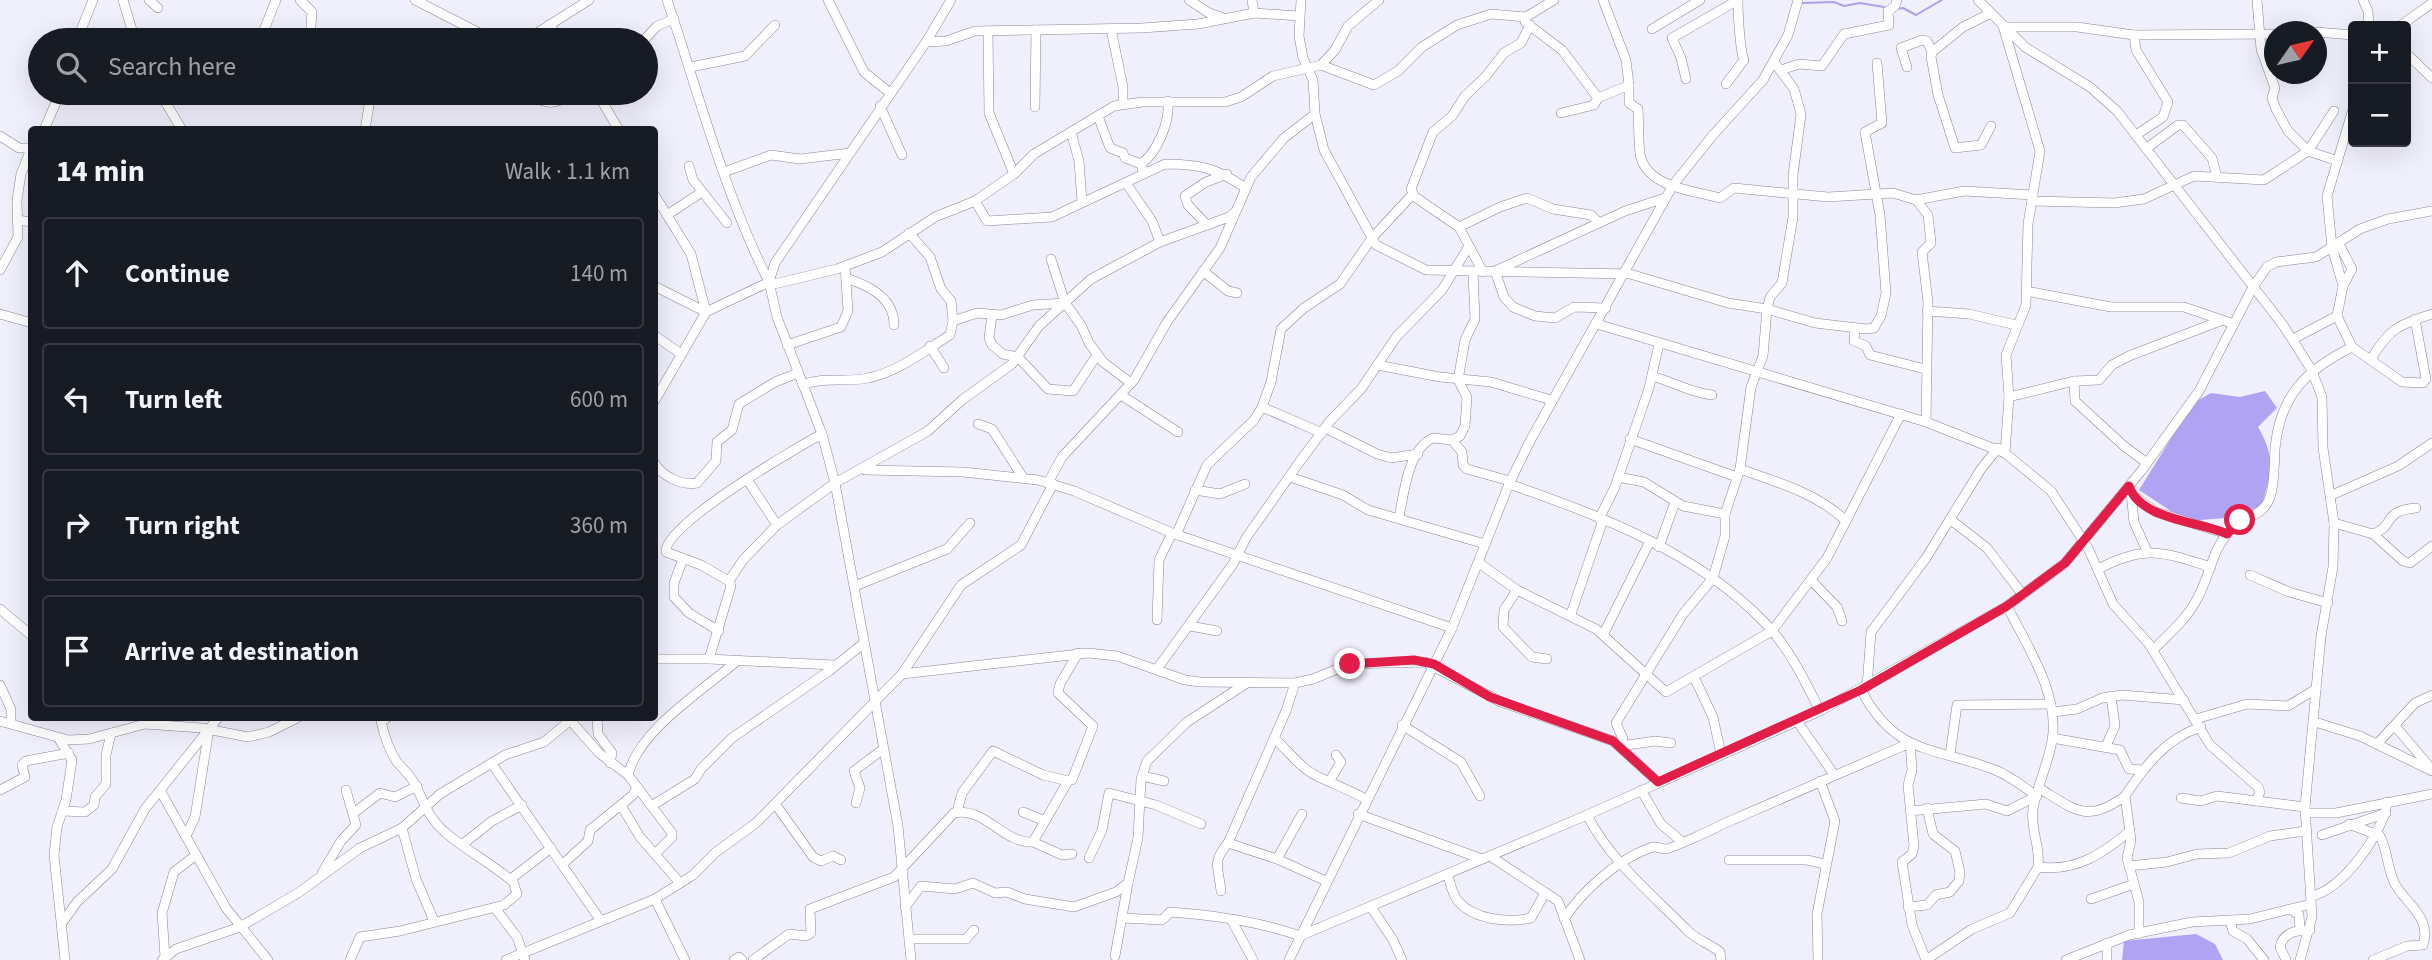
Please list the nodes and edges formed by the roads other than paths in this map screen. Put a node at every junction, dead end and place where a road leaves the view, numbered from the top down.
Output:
1 (93, 0) edge
2 (123, 0) edge
3 (149, 0) edge
4 (276, 0) edge
5 (300, 0) edge
6 (415, 0) edge
7 (589, 0) edge
8 (667, 0) edge
9 (828, 0) edge
10 (951, 0) edge
11 (1189, 0) edge
12 (1252, 0) edge
13 (1301, 0) edge
14 (1379, 0) edge
15 (1554, 0) edge
16 (1602, 0) edge
17 (1700, 0) edge
18 (1738, 0) edge
19 (1798, 0) edge
20 (1897, 0) edge
21 (1978, 0) edge
22 (2257, 0) edge
23 (2363, 0) edge
24 (2432, 4) edge
25 (158, 8) dead end
26 (1254, 13) junction
27 (1991, 13) junction
28 (1299, 16) junction
29 (1224, 18) junction
30 (1518, 18) junction
31 (674, 19) junction
32 (2368, 21) edge
33 (2407, 21) edge
34 (549, 24) junction
35 (775, 25) dead end
36 (1530, 25) junction
37 (2004, 26) junction
38 (82, 28) edge
39 (131, 28) edge
40 (265, 28) edge
41 (311, 28) edge
42 (470, 28) edge
43 (543, 28) edge
44 (552, 28) edge
45 (655, 28) edge
46 (1111, 29) junction
47 (1652, 29) dead end
48 (1037, 30) junction
49 (988, 31) junction
50 (2259, 33) junction
51 (2264, 33) edge
52 (2327, 33) edge
53 (2348, 34) edge
54 (2134, 35) junction
55 (926, 41) junction
56 (1932, 52) junction
57 (2411, 58) edge
58 (1877, 64) dead end
59 (1321, 65) junction
60 (1777, 66) junction
61 (691, 67) junction
62 (1907, 67) dead end
63 (1308, 68) junction
64 (2432, 78) edge
65 (1685, 79) dead end
66 (1726, 84) dead end
67 (1629, 85) junction
68 (890, 93) junction
69 (1598, 98) junction
70 (1168, 101) junction
71 (1123, 103) junction
72 (55, 105) edge
73 (167, 105) edge
74 (369, 105) edge
75 (604, 105) edge
76 (880, 106) junction
77 (1035, 107) dead end
78 (2334, 111) dead end
79 (1561, 113) dead end
80 (1315, 114) junction
81 (1098, 116) junction
82 (46, 126) edge
83 (180, 126) edge
84 (366, 126) edge
85 (617, 126) edge
86 (1991, 126) dead end
87 (2348, 128) edge
88 (1071, 132) junction
89 (2136, 135) junction
90 (0, 136) edge
91 (28, 147) edge
92 (2147, 148) junction
93 (2308, 151) junction
94 (850, 153) junction
95 (28, 155) edge
96 (902, 155) dead end
97 (2339, 161) junction
98 (689, 166) dead end
99 (1142, 169) junction
100 (724, 172) junction
101 (1014, 174) junction
102 (1227, 174) junction
103 (2217, 177) junction
104 (1126, 183) junction
105 (1673, 185) junction
106 (2177, 185) junction
107 (1244, 187) junction
108 (702, 192) junction
109 (1794, 193) junction
110 (1412, 195) junction
111 (1876, 195) junction
112 (1665, 198) junction
113 (2032, 198) junction
114 (658, 200) edge
115 (1916, 200) junction
116 (975, 201) junction
117 (1082, 202) junction
118 (1235, 212) junction
119 (2431, 212) edge
120 (667, 215) junction
121 (17, 220) junction
122 (28, 221) edge
123 (727, 223) dead end
124 (1599, 223) junction
125 (1207, 225) junction
126 (1459, 227) junction
127 (909, 233) junction
128 (1372, 238) junction
129 (1160, 242) junction
130 (2335, 244) junction
131 (1469, 246) junction
132 (1051, 259) dead end
133 (845, 266) junction
134 (0, 270) edge
135 (1203, 271) junction
136 (1495, 271) junction
137 (1478, 272) junction
138 (1452, 273) junction
139 (1624, 274) junction
140 (846, 278) junction
141 (769, 284) junction
142 (2343, 285) junction
143 (2253, 287) junction
144 (658, 288) edge
145 (2026, 291) junction
146 (1237, 293) dead end
147 (1065, 303) junction
148 (1606, 308) junction
149 (1767, 309) junction
150 (1927, 311) junction
151 (706, 312) junction
152 (0, 314) edge
153 (2432, 314) edge
154 (992, 315) junction
155 (2337, 316) junction
156 (2415, 319) junction
157 (953, 321) junction
158 (2220, 321) junction
159 (28, 322) edge
160 (1597, 324) junction
161 (2234, 324) junction
162 (894, 325) dead end
163 (2017, 325) junction
164 (1855, 328) junction
165 (658, 338) edge
166 (2293, 340) junction
167 (1659, 344) junction
168 (787, 345) junction
169 (930, 346) junction
170 (2352, 347) junction
171 (681, 354) junction
172 (1097, 355) junction
173 (1018, 358) junction
174 (2371, 359) junction
175 (1377, 365) junction
176 (944, 368) dead end
177 (1925, 369) junction
178 (2311, 369) junction
179 (1759, 370) junction
180 (798, 373) junction
181 (1652, 376) junction
182 (1458, 380) junction
183 (2074, 381) junction
184 (1131, 383) junction
185 (803, 385) junction
186 (658, 395) edge
187 (1712, 395) dead end
188 (1121, 396) junction
189 (2009, 397) junction
190 (1551, 400) junction
191 (1262, 407) junction
192 (1901, 414) junction
193 (1926, 422) junction
194 (978, 424) dead end
195 (1324, 430) junction
196 (1178, 432) dead end
197 (822, 434) junction
198 (1630, 439) junction
199 (1452, 440) junction
200 (2432, 443) edge
201 (2001, 450) junction
202 (1418, 454) junction
203 (2147, 463) junction
204 (658, 467) edge
205 (860, 470) junction
206 (1739, 473) junction
207 (1023, 476) junction
208 (1290, 477) junction
209 (1618, 477) junction
210 (748, 481) junction
211 (835, 483) junction
212 (1510, 483) junction
213 (1051, 484) junction
214 (1245, 484) dead end
215 (1195, 489) junction
216 (2130, 491) junction
217 (2332, 495) junction
218 (1675, 502) junction
219 (2416, 508) dead end
220 (1725, 514) junction
221 (1399, 517) junction
222 (1601, 519) junction
223 (1846, 520) junction
224 (1951, 520) junction
225 (970, 523) dead end
226 (2334, 523) junction
227 (777, 525) junction
228 (1174, 534) junction
229 (2227, 534) junction
230 (2373, 534) junction
231 (1650, 541) junction
232 (2084, 542) junction
233 (1485, 544) junction
234 (2432, 546) edge
235 (1659, 547) junction
236 (2147, 551) junction
237 (1238, 556) junction
238 (683, 559) junction
239 (1479, 563) junction
240 (2211, 567) junction
241 (2098, 569) junction
242 (2250, 575) dead end
243 (1713, 578) junction
244 (1811, 580) junction
245 (729, 581) junction
246 (855, 586) junction
247 (1517, 590) junction
248 (2023, 595) junction
249 (2328, 603) junction
250 (2007, 606) junction
251 (0, 609) edge
252 (1571, 614) junction
253 (1157, 620) dead end
254 (1842, 621) dead end
255 (1190, 626) junction
256 (1452, 628) junction
257 (719, 631) junction
258 (1217, 631) dead end
259 (1772, 631) junction
260 (28, 633) edge
261 (1603, 635) junction
262 (864, 643) junction
263 (2153, 650) junction
264 (1078, 653) junction
265 (658, 659) edge
266 (709, 659) junction
267 (1547, 659) dead end
268 (738, 660) junction
269 (839, 663) junction
270 (1434, 664) junction
271 (1157, 669) junction
272 (901, 674) junction
273 (1647, 675) junction
274 (1694, 677) junction
275 (1247, 683) junction
276 (1295, 683) junction
277 (0, 685) edge
278 (1864, 688) junction
279 (2316, 689) junction
280 (2432, 695) edge
281 (2112, 696) junction
282 (874, 700) junction
283 (2184, 700) junction
284 (2052, 708) junction
285 (1820, 711) junction
286 (0, 721) edge
287 (145, 721) edge
288 (216, 721) edge
289 (291, 721) edge
290 (380, 721) edge
291 (570, 721) edge
292 (574, 721) edge
293 (597, 721) edge
294 (1797, 721) junction
295 (11, 723) junction
296 (2199, 723) junction
297 (2315, 723) junction
298 (153, 725) junction
299 (1402, 725) junction
300 (2395, 726) junction
301 (209, 729) junction
302 (111, 733) junction
303 (1274, 738) junction
304 (2052, 738) junction
305 (59, 739) junction
306 (1671, 743) dead end
307 (1910, 743) junction
308 (2377, 744) junction
309 (1620, 746) junction
310 (2106, 747) junction
311 (882, 750) junction
312 (69, 753) junction
313 (1721, 754) junction
314 (1336, 755) dead end
315 (1950, 755) junction
316 (610, 763) junction
317 (492, 764) junction
318 (2143, 770) junction
319 (2431, 770) edge
320 (1833, 774) junction
321 (628, 775) junction
322 (1142, 776) junction
323 (1330, 779) junction
324 (1068, 781) junction
325 (1164, 781) dead end
326 (1820, 781) junction
327 (1658, 782) junction
328 (417, 786) junction
329 (637, 787) junction
330 (0, 790) edge
331 (346, 790) dead end
332 (1642, 790) junction
333 (161, 792) junction
334 (2038, 792) junction
335 (2432, 794) edge
336 (1480, 796) dead end
337 (2125, 796) junction
338 (2181, 798) dead end
339 (1366, 799) junction
340 (1139, 800) junction
341 (2256, 802) junction
342 (2387, 802) junction
343 (856, 803) dead end
344 (522, 805) junction
345 (653, 805) junction
346 (776, 805) junction
347 (424, 807) junction
348 (622, 807) junction
349 (1927, 808) junction
350 (2305, 810) junction
351 (63, 811) junction
352 (1910, 811) junction
353 (355, 812) junction
354 (957, 812) junction
355 (1023, 812) dead end
356 (2386, 813) junction
357 (1302, 814) dead end
358 (1358, 814) junction
359 (1587, 815) junction
360 (1045, 821) junction
361 (1201, 824) dead end
362 (2349, 824) junction
363 (402, 828) junction
364 (2130, 831) junction
365 (2306, 831) junction
366 (2376, 834) junction
367 (2322, 835) dead end
368 (186, 836) junction
369 (1681, 841) junction
370 (1033, 842) junction
371 (1228, 843) junction
372 (463, 844) junction
373 (551, 848) junction
374 (656, 853) junction
375 (1072, 854) dead end
376 (196, 855) junction
377 (1089, 858) dead end
378 (1486, 858) junction
379 (1277, 859) junction
380 (841, 860) dead end
381 (1729, 860) dead end
382 (563, 864) junction
383 (1620, 864) junction
384 (1825, 864) junction
385 (2129, 866) junction
386 (2038, 867) junction
387 (902, 870) junction
388 (321, 875) junction
389 (1448, 875) junction
390 (512, 881) junction
391 (1326, 881) junction
392 (680, 883) junction
393 (1128, 883) junction
394 (2134, 884) junction
395 (1221, 891) dead end
396 (1545, 893) junction
397 (655, 899) junction
398 (2091, 899) dead end
399 (2311, 900) junction
400 (1908, 906) junction
401 (1371, 907) junction
402 (495, 908) junction
403 (905, 908) junction
404 (2290, 909) junction
405 (1122, 918) junction
406 (1564, 919) junction
407 (434, 921) junction
408 (601, 921) junction
409 (1232, 921) junction
410 (2230, 921) junction
411 (62, 923) junction
412 (240, 927) junction
413 (974, 930) dead end
414 (2305, 930) junction
415 (2139, 934) junction
416 (1300, 936) junction
417 (909, 939) junction
418 (2107, 943) junction
419 (2427, 945) edge
420 (524, 956) edge
421 (1115, 956) dead end
422 (164, 959) edge
423 (65, 960) edge
424 (268, 960) edge
425 (349, 960) edge
426 (506, 960) edge
427 (685, 960) edge
428 (734, 960) edge
429 (742, 960) edge
430 (753, 960) edge
431 (911, 960) edge
432 (1253, 960) edge
433 (1289, 960) edge
434 (1402, 960) edge
435 (1580, 960) edge
436 (1721, 960) edge
437 (1818, 960) edge
438 (1926, 960) edge
439 (2066, 960) edge
440 (2107, 960) edge
441 (2264, 960) edge
442 (2286, 960) edge
443 (2300, 960) edge
444 (2373, 960) edge

1 - 38 street
2 - 39 street
3 - 25 street
4 - 40 street
5 - 41 street
6 - 42 street
7 - 34 street
8 - 31 street
9 - 68 street
10 - 55 street
11 - 29 street
12 - 26 street
13 - 28 street
14 - 59 street
15 - 30 street
16 - 67 street
17 - 47 street
18 - 65 street
18 - 66 street
19 - 60 street
20 - 60 street
21 - 27 street
22 - 50 street
23 - 32 street
24 - 33 street
26 - 28 street
26 - 29 street
27 - 37 street
27 - 56 street
28 - 63 street
29 - 46 street
30 - 36 street
30 - 59 street
31 - 45 street
31 - 61 street
34 - 43 street
34 - 44 street
35 - 61 street
36 - 69 street
36 - 110 street
37 - 54 street
37 - 89 street
37 - 113 street
46 - 48 street
46 - 71 street
48 - 49 street
48 - 77 street
49 - 55 street
49 - 101 street
50 - 51 street
50 - 54 street
50 - 93 street
52 - 53 street
54 - 89 street
55 - 68 street
56 - 62 street
56 - 86 street
57 - 64 street
58 - 111 street
59 - 63 street
60 - 105 street
60 - 109 street
61 - 100 street
63 - 70 street
63 - 80 street
67 - 69 street
67 - 105 street
68 - 76 street
69 - 79 street
70 - 71 street
70 - 99 street
71 - 81 street
72 - 82 street
73 - 83 street
74 - 84 street
75 - 85 street
76 - 94 street
76 - 96 street
78 - 93 street
80 - 107 street
80 - 128 street
81 - 88 street
81 - 99 street
87 - 97 street
88 - 101 street
88 - 117 street
89 - 92 street
90 - 91 street
92 - 103 street
92 - 106 street
93 - 97 street
93 - 103 street
94 - 100 street
94 - 141 street
95 - 121 street
97 - 130 street
98 - 108 street
99 - 102 street
99 - 104 street
100 - 141 street
101 - 116 street
102 - 107 street
102 - 125 street
103 - 106 street
104 - 117 street
104 - 129 street
105 - 109 street
105 - 112 street
106 - 113 street
106 - 143 street
107 - 118 street
108 - 120 street
108 - 123 street
109 - 111 street
109 - 149 street
110 - 126 street
110 - 128 street
111 - 115 street
111 - 164 street
112 - 124 street
112 - 139 street
113 - 115 street
113 - 145 street
114 - 120 street
115 - 150 street
116 - 117 street
116 - 127 street
118 - 125 street
118 - 135 street
119 - 130 street
120 - 151 street
121 - 122 street
121 - 134 street
124 - 126 street
124 - 136 street
125 - 129 street
126 - 131 street
127 - 133 street
127 - 157 street
128 - 138 street
128 - 191 street
129 - 147 street
130 - 142 street
130 - 142 street
130 - 143 street
131 - 137 street
131 - 138 street
132 - 147 street
133 - 140 street
133 - 141 street
135 - 146 street
135 - 184 street
136 - 137 street
136 - 139 street
136 - 148 street
137 - 138 street
137 - 182 street
138 - 175 street
139 - 148 street
139 - 149 street
140 - 162 street
140 - 168 street
141 - 151 street
141 - 168 street
142 - 155 street
143 - 161 street
143 - 166 street
144 - 151 street
145 - 158 street
145 - 163 street
147 - 154 street
147 - 172 street
147 - 173 street
148 - 160 street
149 - 164 street
149 - 179 street
150 - 163 street
150 - 177 street
151 - 171 street
152 - 159 street
153 - 156 street
154 - 157 street
154 - 173 street
155 - 166 street
155 - 170 street
156 - 174 street
156 - 174 street
157 - 169 street
158 - 161 street
158 - 183 street
160 - 167 street
160 - 190 street
161 - 203 street
163 - 189 street
164 - 177 street
165 - 171 street
166 - 178 street
167 - 179 street
167 - 181 street
168 - 180 street
169 - 176 street
169 - 185 street
170 - 174 street
170 - 178 street
171 - 186 street
172 - 173 street
172 - 184 street
173 - 205 street
175 - 182 street
175 - 195 street
177 - 193 street
178 - 217 street
178 - 229 street
179 - 192 street
179 - 206 street
180 - 185 street
180 - 204 street
181 - 187 street
181 - 198 street
182 - 190 street
182 - 199 street
183 - 189 street
183 - 203 street
184 - 188 street
185 - 197 street
188 - 196 street
188 - 213 street
189 - 201 street
190 - 212 street
191 - 195 street
191 - 215 street
192 - 193 street
192 - 223 street
193 - 201 street
194 - 207 street
195 - 202 street
195 - 208 street
197 - 210 street
197 - 211 street
198 - 206 street
198 - 209 street
199 - 202 street
199 - 212 street
200 - 217 street
201 - 224 street
201 - 232 street
202 - 221 street
203 - 216 street
205 - 207 street
205 - 211 street
206 - 220 street
206 - 223 street
207 - 213 street
208 - 221 street
208 - 237 street
209 - 218 street
209 - 222 street
210 - 227 street
210 - 238 street
211 - 227 street
211 - 246 street
212 - 222 street
212 - 233 street
213 - 228 street
213 - 272 street
214 - 215 street
215 - 228 street
216 - 229 street
216 - 232 street
216 - 236 street
217 - 226 street
218 - 220 street
218 - 235 street
219 - 230 street
220 - 243 street
221 - 233 street
222 - 231 street
222 - 252 street
223 - 244 street
224 - 248 street
224 - 278 street
225 - 246 street
226 - 230 street
226 - 249 street
227 - 245 street
228 - 237 street
228 - 253 street
229 - 240 street
230 - 234 street
231 - 235 street
231 - 261 street
232 - 241 street
232 - 248 street
233 - 239 street
235 - 243 street
236 - 240 street
236 - 241 street
237 - 255 street
237 - 256 street
238 - 245 street
238 - 257 street
239 - 247 street
239 - 256 street
240 - 263 street
241 - 263 street
242 - 249 street
243 - 259 street
243 - 273 street
244 - 254 street
244 - 259 street
245 - 257 street
246 - 262 street
247 - 252 street
247 - 267 street
248 - 250 street
249 - 279 street
250 - 278 street
250 - 284 street
251 - 260 street
252 - 261 street
255 - 258 street
255 - 271 street
256 - 270 street
257 - 266 street
259 - 274 street
259 - 285 street
261 - 273 street
262 - 269 street
262 - 282 street
263 - 283 street
264 - 271 street
264 - 272 street
264 - 324 street
265 - 266 street
266 - 268 street
268 - 269 street
268 - 321 street
269 - 345 street
270 - 276 street
270 - 299 street
270 - 309 street
271 - 275 street
272 - 282 street
273 - 274 street
273 - 309 street
274 - 313 street
275 - 276 street
275 - 322 street
276 - 303 street
277 - 295 street
278 - 285 street
278 - 307 street
279 - 296 street
279 - 297 street
280 - 300 street
281 - 283 street
281 - 284 street
281 - 310 street
282 - 311 street
282 - 346 street
283 - 296 street
284 - 304 street
284 - 315 street
285 - 294 street
286 - 295 street
287 - 298 street
288 - 301 street
289 - 301 street
290 - 328 street
291 - 317 street
292 - 316 street
293 - 316 street
294 - 313 street
294 - 320 street
295 - 305 street
296 - 318 street
296 - 341 street
297 - 308 street
297 - 350 street
298 - 301 street
298 - 302 street
299 - 336 street
299 - 339 street
300 - 308 street
300 - 319 street
301 - 333 street
301 - 368 street
302 - 305 street
302 - 351 street
303 - 323 street
303 - 371 street
304 - 310 street
304 - 334 street
305 - 312 street
306 - 309 street
307 - 315 street
307 - 320 street
307 - 352 street
308 - 319 street
309 - 327 street
310 - 318 street
311 - 343 street
311 - 387 street
312 - 330 street
312 - 351 street
313 - 327 street
314 - 323 street
315 - 334 street
316 - 321 street
317 - 344 street
317 - 347 street
318 - 337 street
320 - 326 street
321 - 329 street
322 - 325 street
322 - 340 street
323 - 339 street
324 - 354 street
324 - 360 street
326 - 369 street
326 - 384 street
327 - 332 street
328 - 347 street
328 - 353 street
329 - 345 street
329 - 348 street
331 - 353 street
332 - 359 street
332 - 369 street
333 - 368 street
333 - 411 street
334 - 337 street
334 - 349 street
334 - 386 street
335 - 342 street
337 - 364 street
338 - 341 street
339 - 358 street
340 - 361 street
340 - 377 street
340 - 393 street
341 - 350 street
342 - 350 street
342 - 356 street
344 - 372 street
344 - 373 street
345 - 374 street
346 - 380 street
346 - 392 street
347 - 363 street
347 - 372 street
348 - 374 street
348 - 382 street
349 - 352 street
349 - 400 street
350 - 365 street
351 - 411 street
352 - 400 street
353 - 388 street
354 - 370 street
354 - 387 street
355 - 360 street
356 - 362 street
356 - 366 street
357 - 379 street
358 - 378 street
358 - 391 street
359 - 378 street
359 - 383 street
360 - 370 street
362 - 366 street
362 - 367 street
363 - 388 street
363 - 407 street
364 - 385 street
364 - 386 street
365 - 385 street
365 - 399 street
366 - 399 street
366 - 419 street
368 - 376 street
369 - 383 street
370 - 375 street
371 - 379 street
371 - 395 street
372 - 390 street
373 - 382 street
373 - 390 street
374 - 392 street
376 - 412 street
376 - 422 street
378 - 389 street
378 - 396 street
379 - 391 street
381 - 384 street
382 - 408 street
383 - 406 street
383 - 436 street
384 - 437 street
385 - 394 street
386 - 438 street
387 - 403 street
387 - 430 street
388 - 412 street
389 - 396 street
389 - 401 street
390 - 402 street
391 - 416 street
392 - 397 street
393 - 403 street
393 - 405 street
394 - 398 street
394 - 415 street
396 - 406 street
397 - 408 street
397 - 427 street
399 - 404 street
399 - 414 street
400 - 438 street
401 - 416 street
401 - 434 street
402 - 407 street
402 - 420 street
403 - 417 street
404 - 410 street
404 - 414 street
405 - 409 street
405 - 421 street
406 - 435 street
407 - 425 street
408 - 420 street
409 - 416 street
409 - 432 street
410 - 415 street
410 - 441 street
411 - 423 street
412 - 422 street
412 - 424 street
413 - 417 street
414 - 442 street
414 - 443 street
415 - 418 street
416 - 433 street
417 - 431 street
418 - 439 street
418 - 440 street
419 - 444 street
420 - 426 street
428 - 429 street

